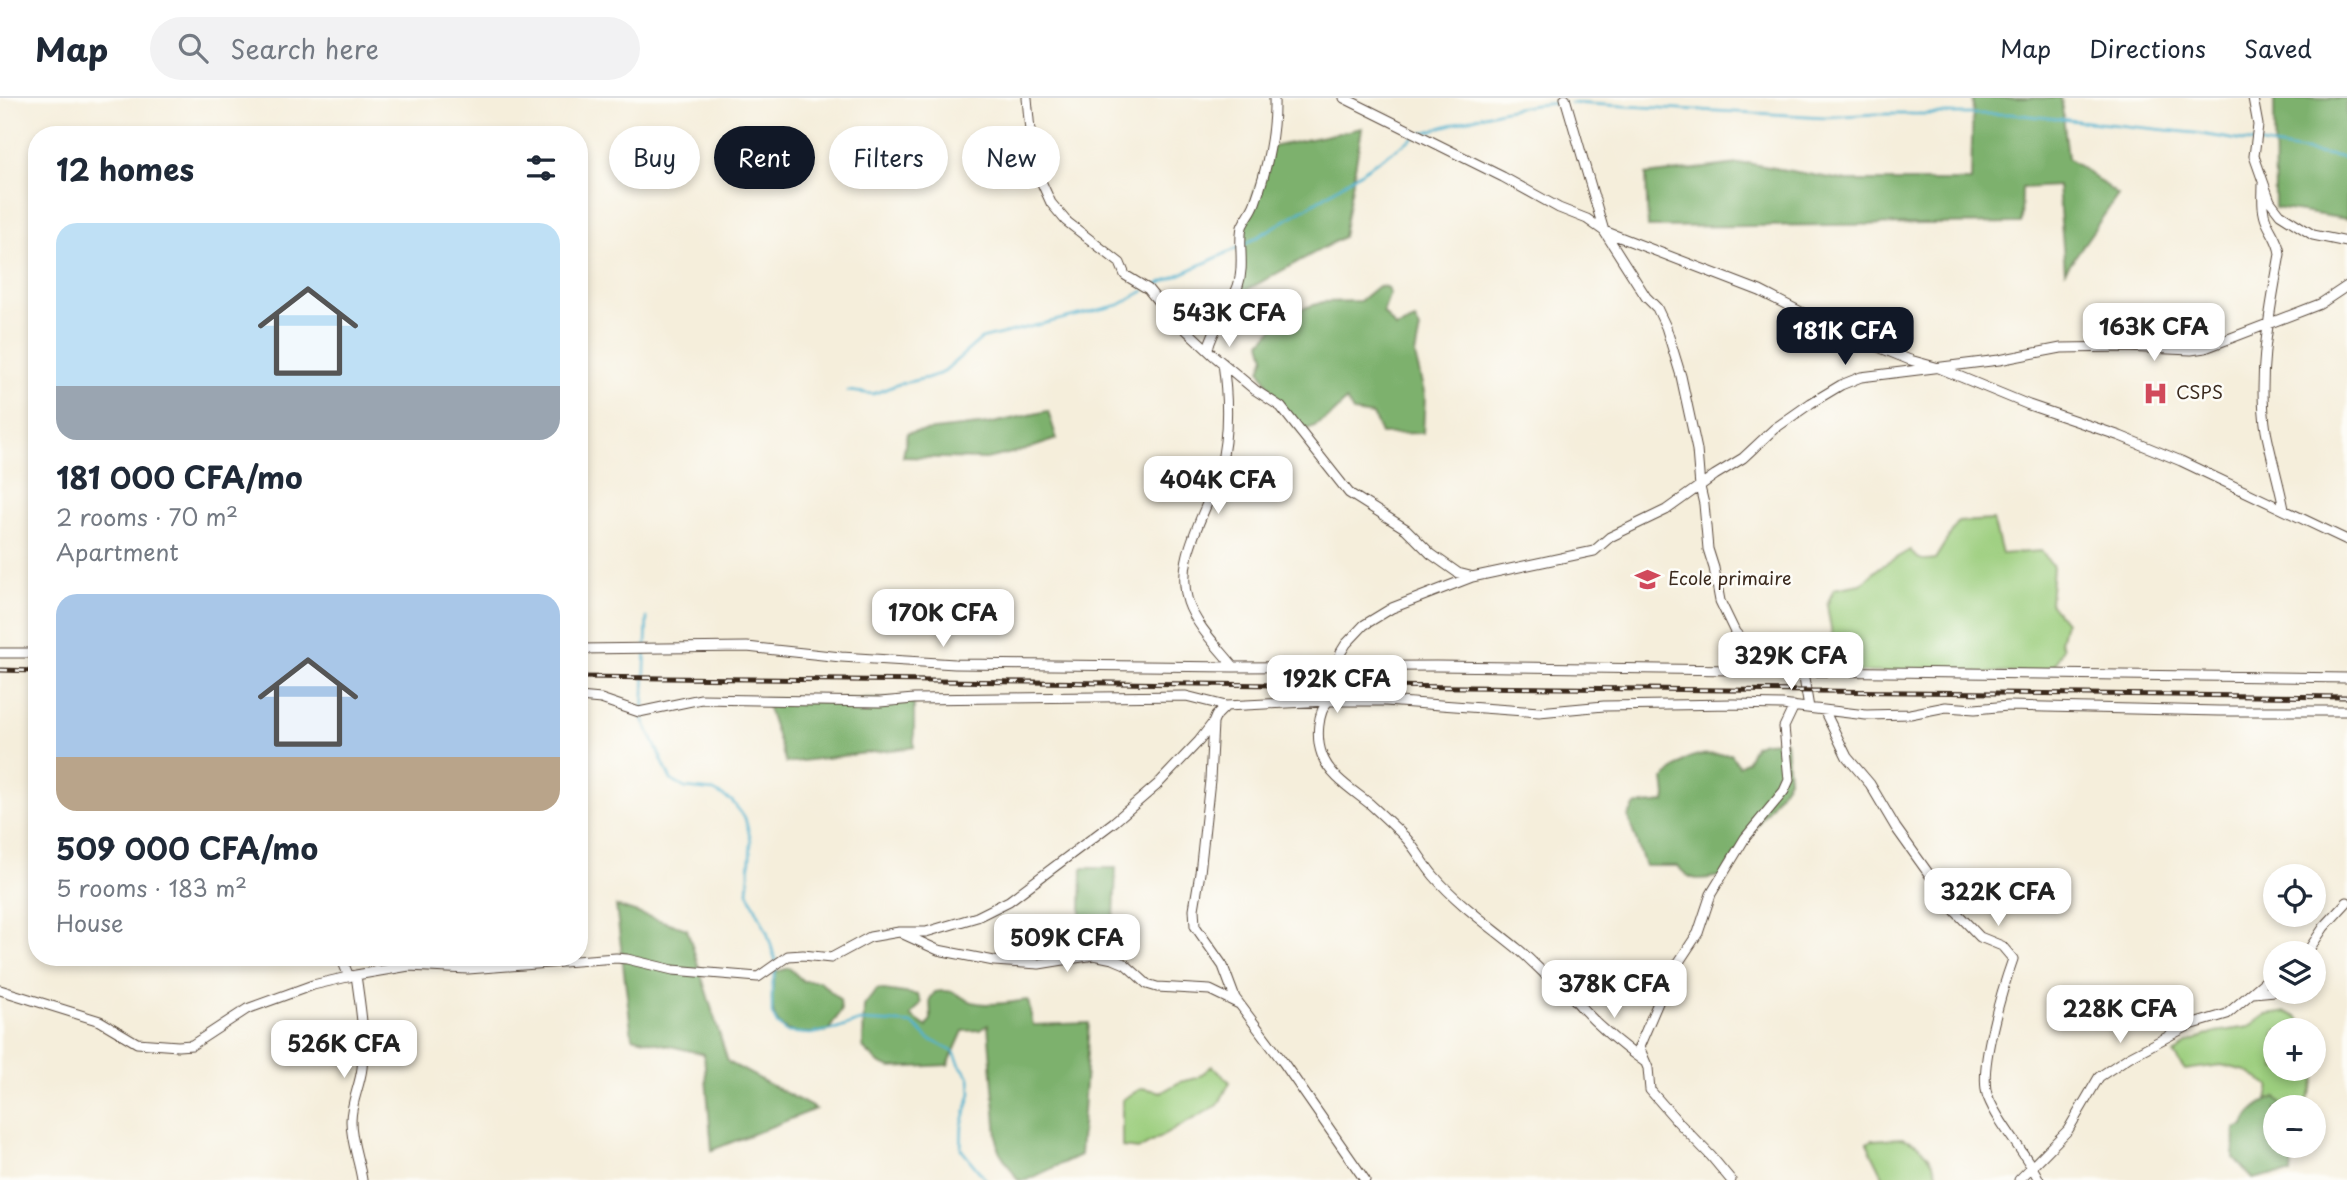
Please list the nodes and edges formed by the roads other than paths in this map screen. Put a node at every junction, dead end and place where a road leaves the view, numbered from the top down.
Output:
1 (1027, 98) edge
2 (1274, 98) edge
3 (1344, 98) edge
4 (1565, 98) edge
5 (2253, 98) edge
6 (2263, 183) junction
7 (1604, 231) junction
8 (2347, 243) edge
9 (2347, 286) edge
10 (2268, 324) junction
11 (1208, 349) junction
12 (1223, 363) junction
13 (1939, 369) junction
14 (1700, 486) junction
15 (2284, 509) junction
16 (2347, 540) edge
17 (1472, 577) junction
18 (588, 649) edge
19 (0, 653) edge
20 (28, 653) edge
21 (1337, 666) junction
22 (1234, 667) junction
23 (1770, 672) junction
24 (1803, 672) junction
25 (2347, 678) edge
26 (588, 698) edge
27 (1328, 701) junction
28 (1226, 706) junction
29 (1794, 706) junction
30 (1809, 708) junction
31 (1825, 710) junction
32 (2347, 711) edge
33 (1213, 723) junction
34 (2347, 902) edge
35 (899, 932) junction
36 (2315, 941) edge
37 (588, 960) edge
38 (347, 966) edge
39 (409, 966) edge
40 (409, 966) edge
41 (508, 966) edge
42 (353, 976) junction
43 (1669, 977) junction
44 (2263, 984) edge
45 (0, 990) edge
46 (1567, 991) junction
47 (2263, 992) edge
48 (2253, 993) junction
49 (1240, 1005) junction
50 (1647, 1063) junction
51 (2031, 1167) junction
52 (362, 1180) edge
53 (1365, 1180) edge
54 (1731, 1180) edge
55 (2019, 1180) edge
56 (2039, 1180) edge

1 - 11 street
2 - 11 street
3 - 7 street
4 - 7 street
5 - 6 street
6 - 8 street
6 - 10 street
7 - 13 street
7 - 14 street
9 - 10 street
10 - 13 street
10 - 15 street
11 - 12 street
12 - 17 street
12 - 22 street
13 - 14 street
13 - 15 street
14 - 17 street
14 - 23 street
15 - 16 street
17 - 21 street
18 - 22 street
19 - 20 street
21 - 22 street
21 - 23 street
21 - 27 street
23 - 24 street
24 - 25 street
24 - 30 street
26 - 28 street
27 - 28 street
27 - 29 street
27 - 46 street
28 - 33 street
29 - 30 street
29 - 43 street
30 - 31 street
31 - 32 street
31 - 51 street
33 - 35 street
33 - 49 street
34 - 36 street
35 - 37 street
35 - 49 street
38 - 42 street
39 - 41 street
40 - 42 street
42 - 45 street
42 - 52 street
43 - 46 street
43 - 50 street
44 - 48 street
46 - 50 street
47 - 48 street
48 - 51 street
49 - 53 street
50 - 54 street
51 - 55 street
51 - 56 street

